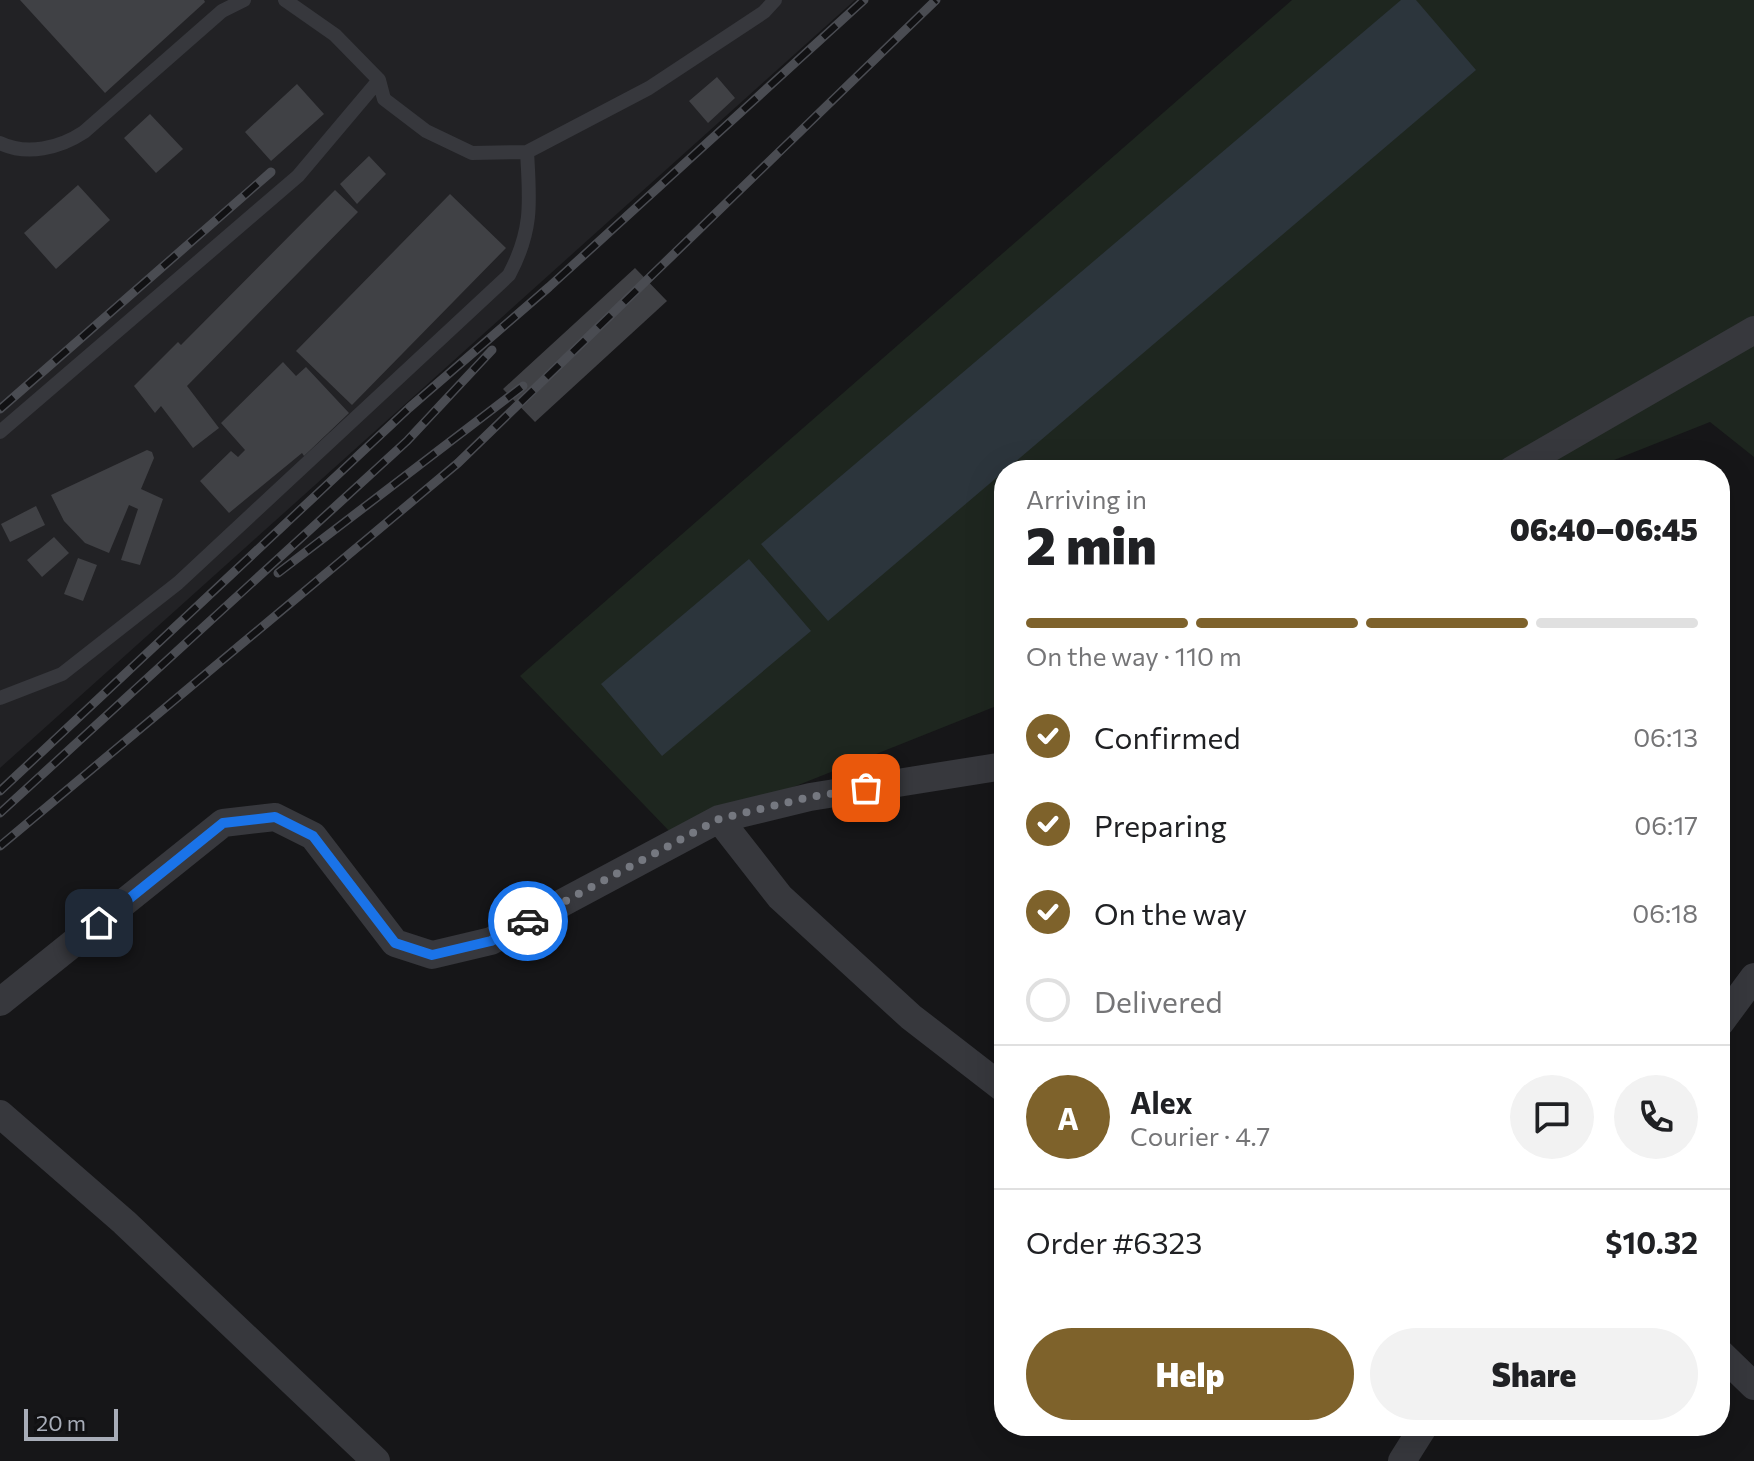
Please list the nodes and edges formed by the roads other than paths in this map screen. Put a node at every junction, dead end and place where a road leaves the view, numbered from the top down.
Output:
1 (244, 0) edge
2 (285, 0) edge
3 (775, 0) edge
4 (379, 80) junction
5 (0, 143) edge
6 (527, 152) junction
7 (1754, 330) edge
8 (0, 432) edge
9 (1529, 460) edge
10 (0, 698) edge
11 (994, 768) edge
12 (719, 819) junction
13 (1754, 977) edge
14 (0, 1002) edge
15 (1730, 1009) edge
16 (994, 1081) edge
17 (0, 1114) edge
18 (1730, 1363) edge
19 (1754, 1386) edge
20 (1418, 1436) edge
21 (376, 1461) edge
22 (1402, 1461) edge

1 - 5 lane
2 - 4 lane
3 - 6 lane
4 - 6 lane
4 - 8 lane
6 - 10 lane
7 - 9 street
11 - 12 street
12 - 14 street
12 - 16 street
13 - 15 street
17 - 21 street
18 - 19 street
20 - 22 street

